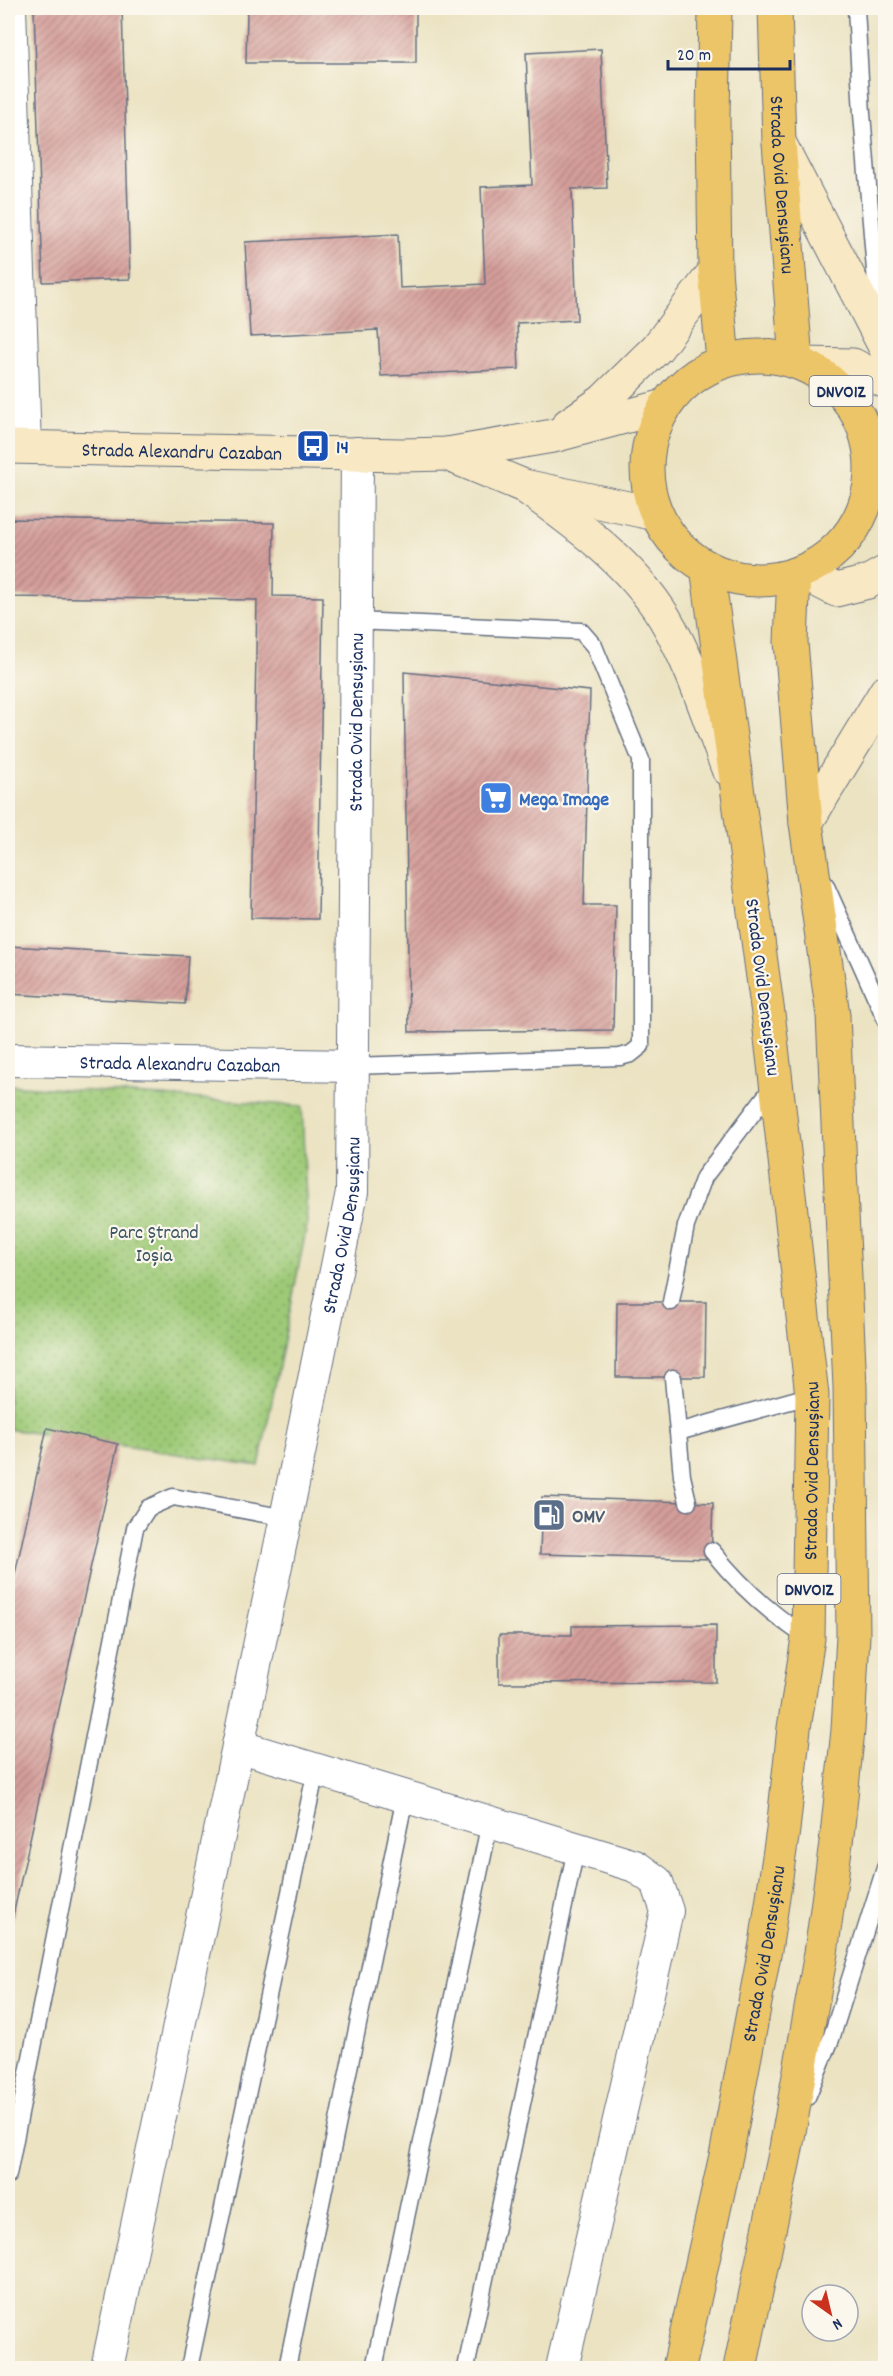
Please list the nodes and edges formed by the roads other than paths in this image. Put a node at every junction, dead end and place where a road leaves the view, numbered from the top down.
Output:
1 (10, 8) edge
2 (715, 8) edge
3 (775, 8) edge
4 (856, 8) edge
5 (779, 142) junction
6 (715, 271) junction
7 (883, 344) edge
8 (723, 361) junction
9 (800, 363) junction
10 (885, 382) edge
11 (665, 406) junction
12 (553, 436) junction
13 (16, 447) edge
14 (357, 453) junction
15 (447, 454) junction
16 (524, 486) junction
17 (656, 514) junction
18 (707, 567) junction
19 (885, 572) edge
20 (797, 573) junction
21 (355, 621) junction
22 (885, 692) edge
23 (740, 802) junction
24 (808, 836) junction
25 (885, 1020) edge
26 (8, 1060) edge
27 (353, 1066) junction
28 (776, 1083) junction
29 (671, 1302) dead end
30 (673, 1377) dead end
31 (812, 1395) junction
32 (678, 1432) junction
33 (688, 1502) dead end
34 (289, 1504) junction
35 (712, 1551) dead end
36 (808, 1638) junction
37 (238, 1746) junction
38 (316, 1770) junction
39 (405, 1797) junction
40 (490, 1822) junction
41 (576, 1849) junction
42 (885, 1865) edge
43 (785, 2154) junction
44 (8, 2175) edge
45 (107, 2368) edge
46 (189, 2368) edge
47 (287, 2368) edge
48 (374, 2368) edge
49 (466, 2368) edge
50 (562, 2368) edge
51 (679, 2368) edge
52 (740, 2368) edge

1 - 13 street, Strada Alexandru Cazaban
2 - 6 main road
3 - 5 main road, Strada Ovid Densușianu / DNVO1Z
4 - 7 lane
5 - 7 street
5 - 9 main road, Strada Ovid Densușianu / DNVO1Z
6 - 8 main road
6 - 12 street
8 - 9 main road, DNVO1Z
8 - 11 main road, DNVO1Z
9 - 10 street
9 - 20 main road, DNVO1Z
11 - 12 street, Strada Alexandru Cazaban
11 - 17 main road, DNVO1Z
12 - 15 street, Strada Alexandru Cazaban
13 - 14 street, Strada Alexandru Cazaban
14 - 15 street, Strada Alexandru Cazaban
14 - 21 street, Strada Ovid Densușianu
15 - 16 street, Strada Alexandru Cazaban
16 - 17 street, Strada Alexandru Cazaban
16 - 23 street
17 - 18 main road, DNVO1Z
18 - 20 main road, DNVO1Z
18 - 23 main road, Strada Ovid Densușianu / DNVO1Z
19 - 20 street
20 - 24 main road, Strada Ovid Densușianu / DNVO1Z
21 - 27 street, Strada Ovid Densușianu
21 - 27 lane
22 - 24 street
23 - 28 main road, Strada Ovid Densușianu / DNVO1Z
24 - 25 lane, Strada Ovid Densușianu
24 - 43 main road, Strada Ovid Densușianu / DNVO1Z
26 - 27 street, Strada Alexandru Cazaban
27 - 34 street, Strada Ovid Densușianu
28 - 29 lane
28 - 31 main road, Strada Ovid Densușianu / DNVO1Z
30 - 32 lane
31 - 32 lane
31 - 36 main road, Strada Ovid Densușianu / DNVO1Z
32 - 33 lane
34 - 37 street, Strada Ovid Densușianu
34 - 44 lane
35 - 36 lane
36 - 51 main road, Strada Ovid Densușianu / DNVO1Z
37 - 38 street
37 - 45 street, Strada Ovid Densușianu
38 - 39 street
38 - 46 lane
39 - 40 street
39 - 47 lane
40 - 41 street
40 - 48 lane
41 - 49 lane
41 - 50 street
42 - 43 lane, Strada Ovid Densușianu
43 - 52 main road, Strada Ovid Densușianu / DNVO1Z

